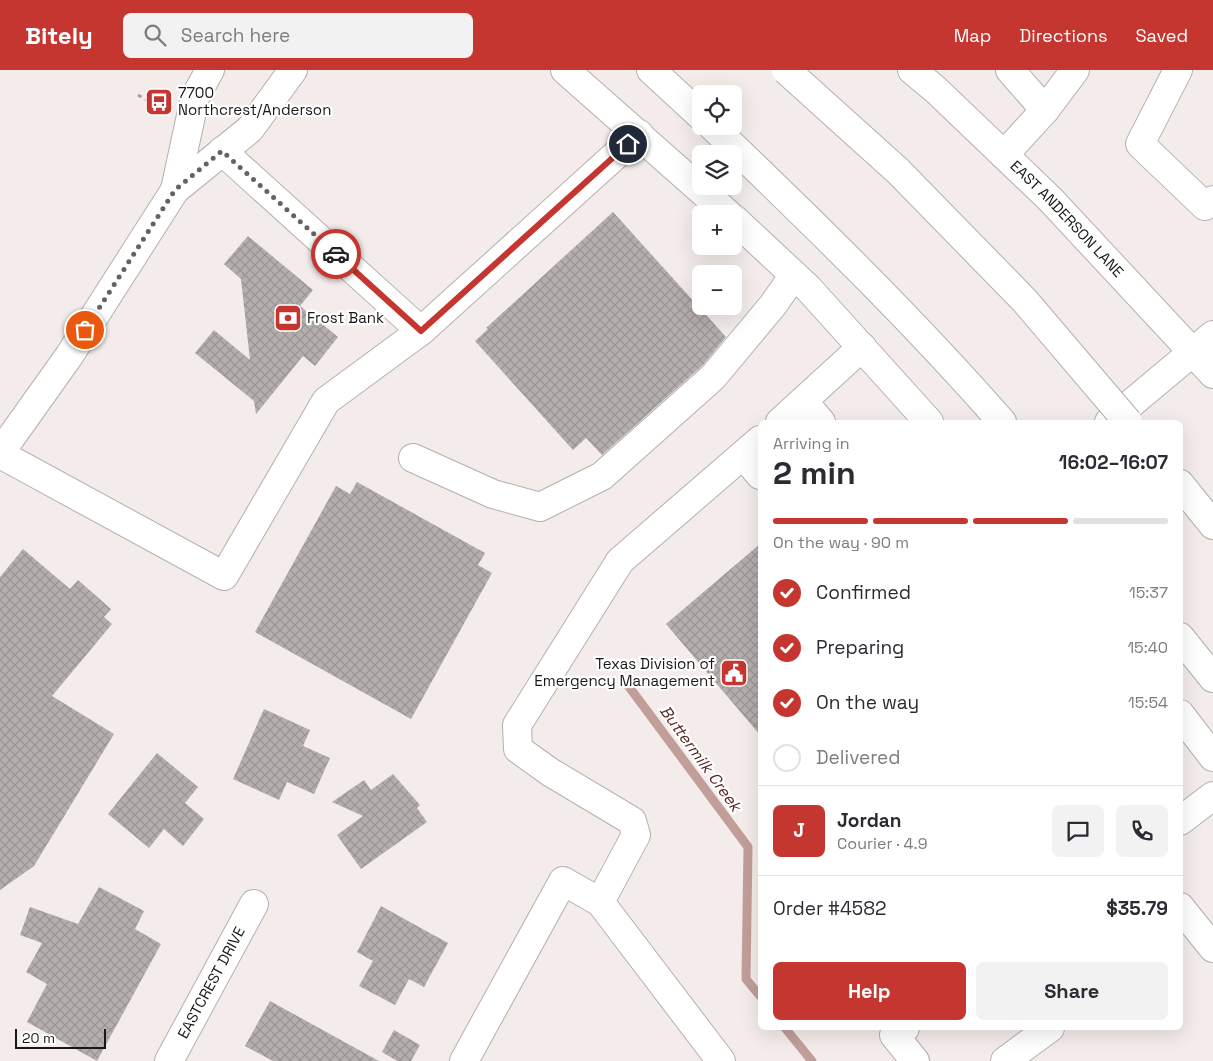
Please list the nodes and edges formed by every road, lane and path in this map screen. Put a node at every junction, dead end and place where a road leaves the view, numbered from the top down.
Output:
1 (210, 70) edge
2 (293, 70) edge
3 (565, 70) edge
4 (651, 70) edge
5 (786, 70) edge
6 (912, 70) edge
7 (1010, 70) edge
8 (1075, 70) edge
9 (1178, 70) edge
10 (138, 95) dead end
11 (161, 108) dead end
12 (692, 108) edge
13 (1045, 110) junction
14 (639, 134) junction
15 (721, 135) edge
16 (222, 151) junction
17 (1004, 155) junction
18 (175, 190) junction
19 (1213, 200) edge
20 (718, 205) edge
21 (742, 226) edge
22 (794, 275) junction
23 (421, 331) junction
24 (1203, 343) edge
25 (862, 348) junction
26 (1213, 374) edge
27 (804, 402) junction
28 (782, 420) edge
29 (819, 420) edge
30 (927, 420) edge
31 (1000, 420) edge
32 (1112, 420) edge
33 (1126, 420) edge
34 (0, 454) edge
35 (754, 456) edge
36 (413, 458) dead end
37 (1196, 502) edge
38 (1213, 525) edge
39 (1183, 641) edge
40 (1213, 678) edge
41 (1183, 718) edge
42 (1213, 757) edge
43 (1213, 796) edge
44 (1183, 819) edge
45 (600, 902) junction
46 (254, 904) dead end
47 (1184, 920) edge
48 (1213, 948) edge
49 (896, 1030) edge
50 (1047, 1030) edge
51 (170, 1061) edge
52 (464, 1061) edge
53 (721, 1061) edge
54 (915, 1061) edge
55 (1005, 1061) edge

1 - 18 main road
2 - 16 main road
3 - 14 main road
4 - 12 main road
5 - 33 main road, bridge
6 - 17 main road, EAST ANDERSON LANE
7 - 13 main road
8 - 13 main road
9 - 19 main road
10 - 11 path
13 - 17 main road
14 - 20 main road
14 - 23 main road
15 - 31 main road
16 - 18 main road
16 - 23 main road
17 - 24 main road, EAST ANDERSON LANE
18 - 34 main road
21 - 22 main road
22 - 25 main road
22 - 36 main road
23 - 34 main road
24 - 26 main road, EAST ANDERSON LANE
24 - 32 main road
25 - 27 main road
25 - 30 main road
27 - 28 main road
27 - 29 main road
35 - 45 main road
37 - 38 main road
39 - 40 main road
41 - 42 main road
43 - 44 main road
45 - 52 main road
45 - 53 main road
46 - 51 main road, EASTCREST DRIVE
47 - 48 main road
49 - 54 main road
50 - 55 main road

